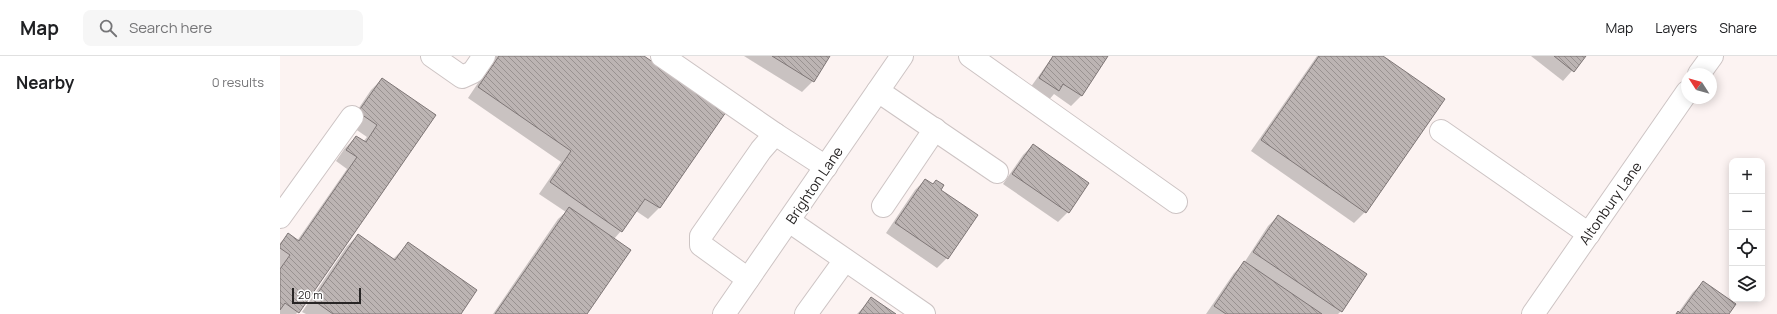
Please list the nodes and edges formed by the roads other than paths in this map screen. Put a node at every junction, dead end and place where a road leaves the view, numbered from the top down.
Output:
1 (432, 56) edge
2 (484, 56) edge
3 (662, 56) edge
4 (902, 56) edge
5 (970, 56) edge
6 (1712, 56) edge
7 (1703, 68) edge
8 (878, 91) junction
9 (1681, 101) edge
10 (352, 117) dead end
11 (935, 129) junction
12 (1441, 131) dead end
13 (775, 134) junction
14 (826, 167) junction
15 (997, 172) dead end
16 (1176, 202) dead end
17 (882, 206) dead end
18 (280, 217) edge
19 (789, 221) junction
20 (1589, 234) junction
21 (845, 260) junction
22 (748, 279) junction
23 (724, 314) edge
24 (806, 314) edge
25 (924, 314) edge
26 (1533, 314) edge

1 - 2 street
3 - 13 street
4 - 8 street, Brighton Lane
5 - 16 street
6 - 7 street
8 - 11 street
8 - 14 street, Brighton Lane
9 - 20 street, Altonbury Lane
10 - 18 street
11 - 15 street
11 - 17 street
12 - 20 street
13 - 14 street
13 - 22 street
14 - 19 street, Brighton Lane
19 - 21 street
19 - 22 street, Brighton Lane
20 - 26 street, Altonbury Lane
21 - 24 street
21 - 25 street
22 - 23 street, Brighton Lane

